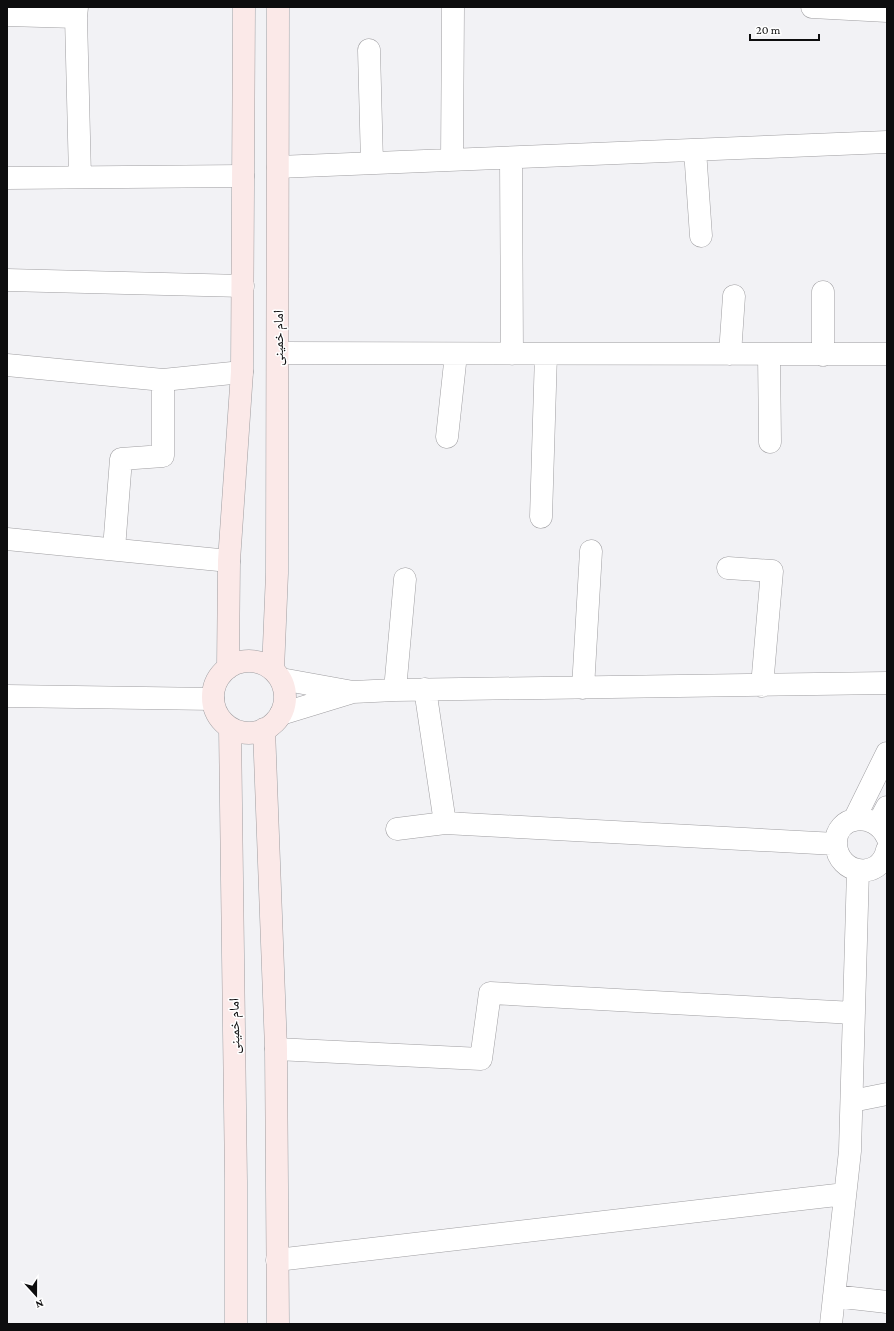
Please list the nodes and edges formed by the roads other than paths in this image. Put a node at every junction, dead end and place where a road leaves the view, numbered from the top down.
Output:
1 (244, 7) edge
2 (278, 7) edge
3 (453, 7) edge
4 (812, 7) edge
5 (887, 11) edge
6 (77, 12) edge
7 (7, 15) edge
8 (369, 50) dead end
9 (887, 142) edge
10 (695, 150) junction
11 (511, 158) junction
12 (452, 160) junction
13 (372, 163) junction
14 (278, 167) junction
15 (243, 176) junction
16 (80, 177) junction
17 (7, 178) edge
18 (701, 236) dead end
19 (7, 280) edge
20 (243, 286) junction
21 (823, 292) dead end
22 (734, 296) dead end
23 (278, 353) junction
24 (456, 354) junction
25 (512, 354) junction
26 (546, 354) junction
27 (730, 354) junction
28 (769, 354) junction
29 (823, 354) junction
30 (887, 354) edge
31 (7, 365) edge
32 (242, 372) junction
33 (163, 380) junction
34 (447, 437) dead end
35 (770, 442) dead end
36 (541, 517) dead end
37 (7, 539) edge
38 (114, 549) junction
39 (591, 551) dead end
40 (229, 561) junction
41 (728, 568) dead end
42 (405, 579) dead end
43 (228, 668) junction
44 (277, 674) junction
45 (887, 683) edge
46 (762, 686) junction
47 (583, 688) junction
48 (424, 689) junction
49 (395, 690) junction
50 (353, 692) junction
51 (7, 696) edge
52 (213, 699) junction
53 (281, 714) junction
54 (230, 728) junction
55 (264, 730) junction
56 (887, 753) edge
57 (854, 820) junction
58 (445, 824) junction
59 (397, 829) dead end
60 (885, 838) edge
61 (836, 844) junction
62 (858, 870) junction
63 (854, 1013) junction
64 (276, 1049) junction
65 (887, 1094) edge
66 (852, 1101) junction
67 (845, 1194) junction
68 (277, 1260) junction
69 (834, 1296) junction
70 (887, 1302) edge
71 (236, 1324) edge
72 (278, 1324) edge
73 (831, 1324) edge

1 - 15 main road
2 - 14 main road, امام خمینی
3 - 12 street
4 - 5 street
6 - 7 street
6 - 16 street
8 - 13 street
9 - 10 street
10 - 11 street
10 - 18 street
11 - 12 street
11 - 25 street
12 - 13 street
13 - 14 street
14 - 23 main road, امام خمینی
15 - 16 street
15 - 20 main road
16 - 17 street
19 - 20 street
20 - 32 main road
21 - 29 street
22 - 27 street
23 - 24 street
23 - 44 main road, امام خمینی
24 - 25 street
24 - 34 street
25 - 26 street
26 - 27 street
26 - 36 street
27 - 28 street
28 - 29 street
28 - 35 street
29 - 30 street
31 - 33 street
32 - 33 street
32 - 40 main road
33 - 38 street
37 - 38 street
38 - 40 street
39 - 47 street
40 - 43 main road
41 - 46 street
42 - 49 street
43 - 44 main road
43 - 52 main road
44 - 50 street
44 - 53 main road
45 - 46 street
46 - 47 street
47 - 48 street
48 - 49 street
48 - 58 street
49 - 50 street
50 - 53 street
51 - 52 street
52 - 54 main road
53 - 55 main road
54 - 55 main road
54 - 71 main road, امام خمینی
55 - 64 main road
56 - 57 street
57 - 60 street
57 - 61 street
58 - 59 street
58 - 61 street
60 - 62 street
61 - 62 street
62 - 63 street
63 - 64 street
63 - 66 street
64 - 68 main road
65 - 66 street
66 - 67 street
67 - 68 street
67 - 69 street
68 - 72 main road
69 - 70 street
69 - 73 street

